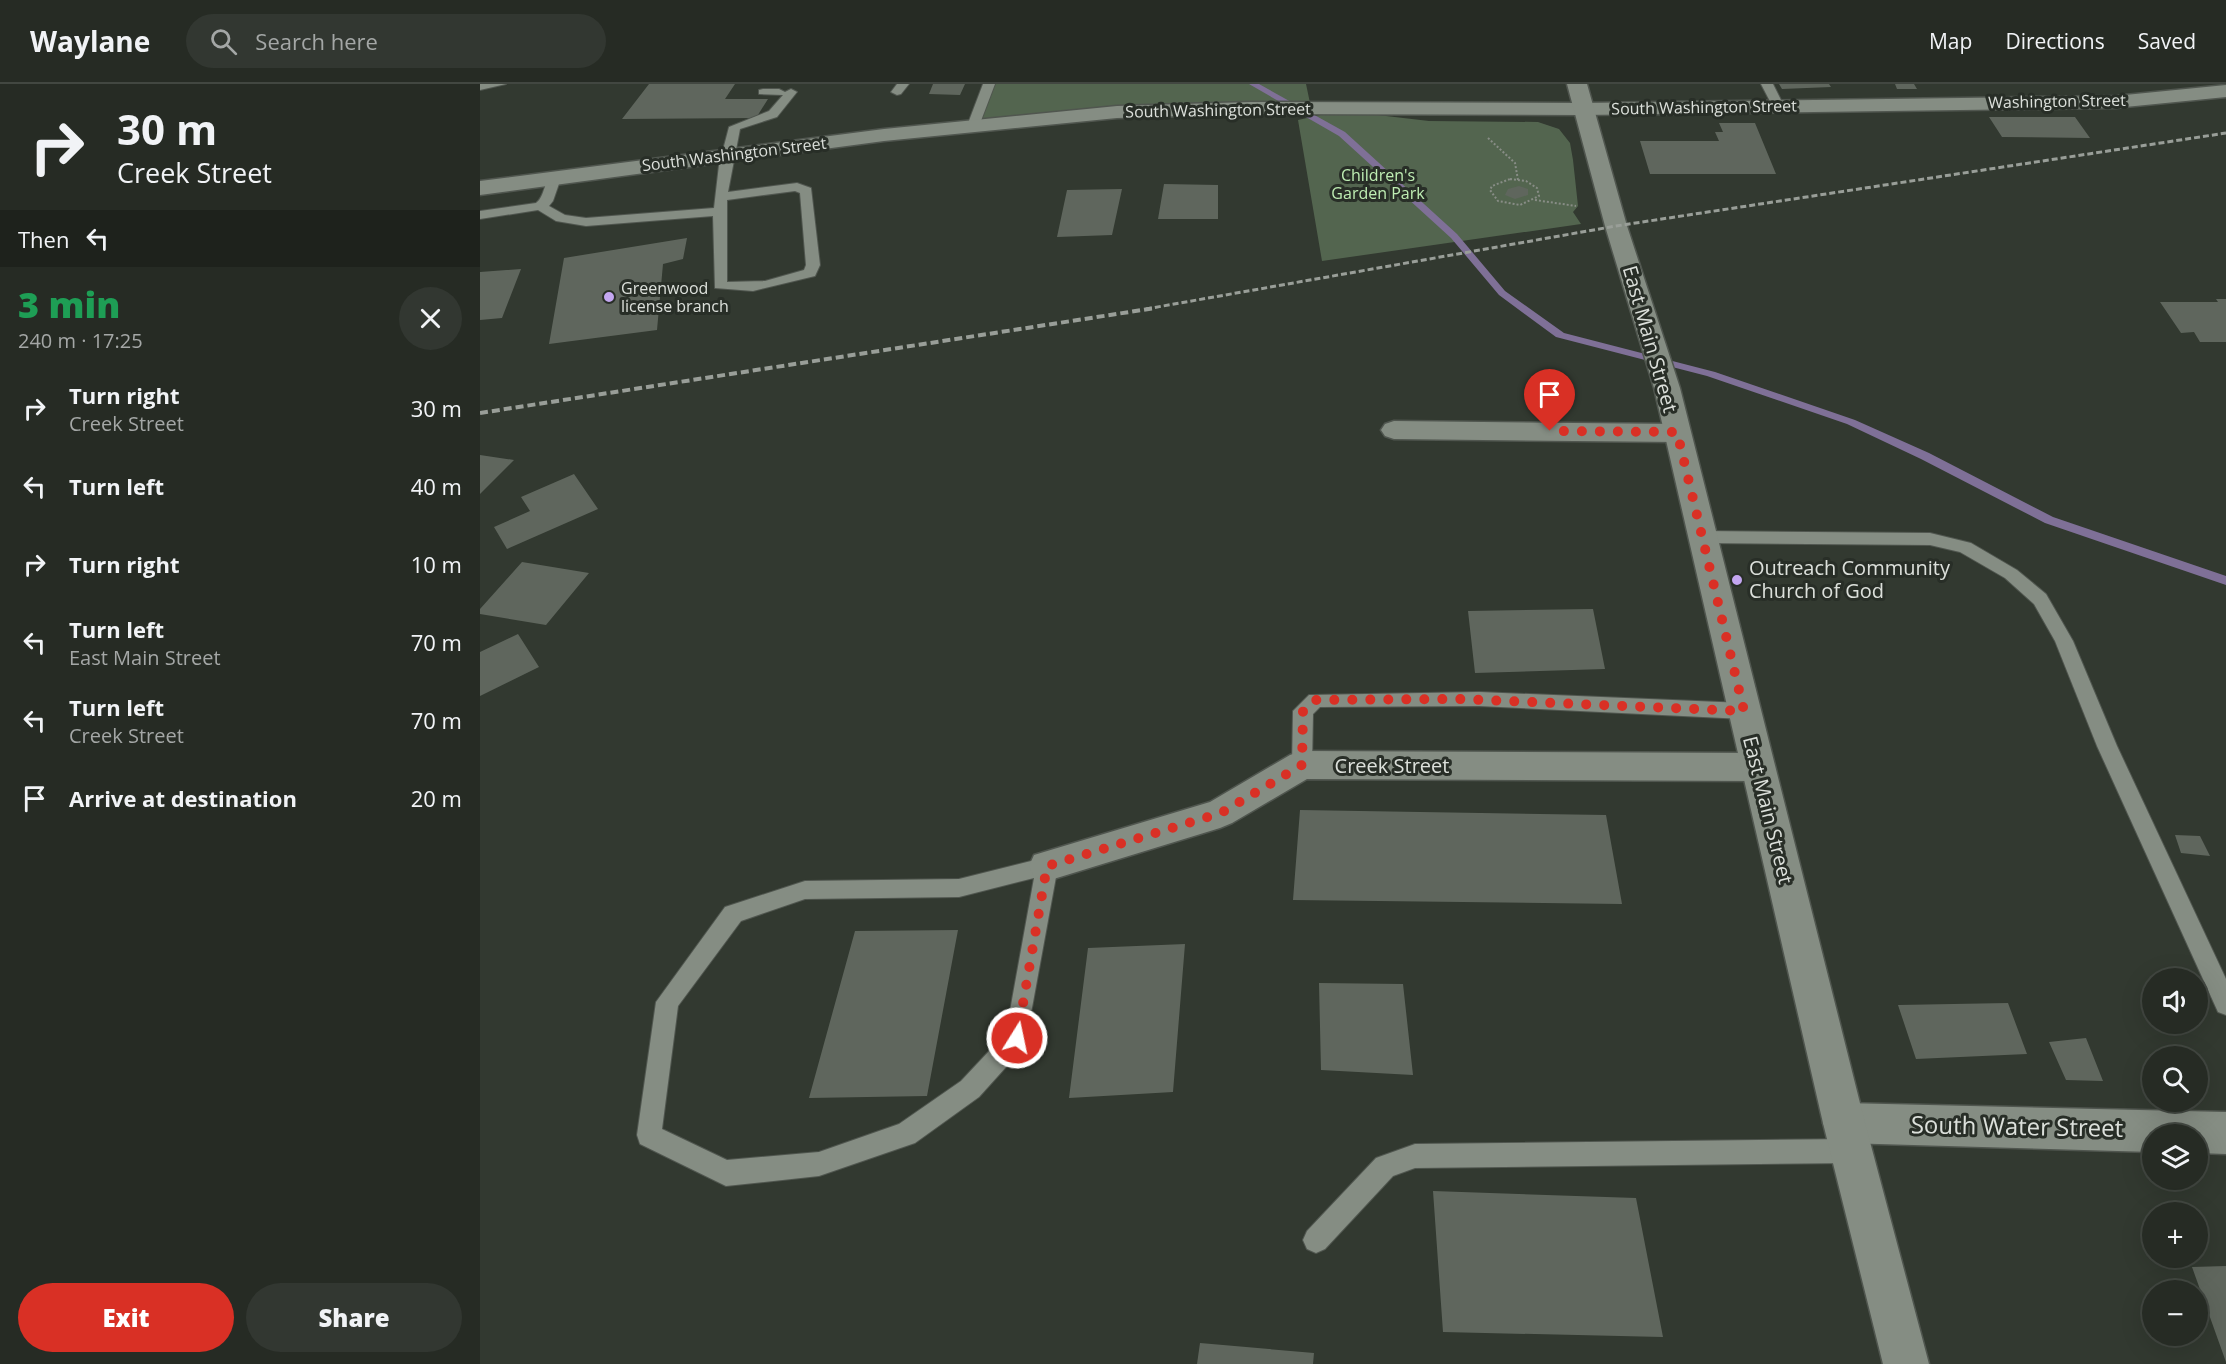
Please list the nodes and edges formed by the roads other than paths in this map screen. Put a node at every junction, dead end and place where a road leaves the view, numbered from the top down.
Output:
1 (501, 84) edge
2 (989, 84) edge
3 (1577, 84) edge
4 (1767, 84) edge
5 (1947, 84) edge
6 (480, 85) edge
7 (781, 89) edge
8 (2226, 91) edge
9 (1960, 103) junction
10 (1778, 106) junction
11 (1582, 109) junction
12 (973, 126) junction
13 (727, 155) junction
14 (555, 178) junction
15 (480, 188) edge
16 (722, 197) junction
17 (540, 206) junction
18 (721, 211) junction
19 (480, 215) edge
20 (1394, 430) dead end
21 (1677, 432) junction
22 (1702, 537) junction
23 (1744, 711) junction
24 (1302, 765) junction
25 (1757, 768) junction
26 (1047, 866) junction
27 (2226, 1004) edge
28 (2226, 1133) edge
29 (1848, 1137) junction
30 (1316, 1240) dead end
31 (1906, 1364) edge

1 - 6 lane
2 - 12 lane
3 - 11 street, East Main Street
4 - 10 lane
5 - 9 street
7 - 13 lane
8 - 9 street, Washington Street
9 - 10 street, South Washington Street
10 - 11 street, South Washington Street
11 - 12 street, South Washington Street
11 - 21 street, East Main Street
12 - 13 street, South Washington Street
13 - 14 street, South Washington Street
13 - 16 lane
14 - 15 street, South Washington Street
14 - 17 lane
16 - 18 lane
16 - 18 lane
17 - 18 lane
17 - 19 lane
20 - 21 street
21 - 22 street, East Main Street
22 - 23 street, East Main Street
22 - 27 lane
23 - 24 lane
23 - 25 street, East Main Street
24 - 25 street, Creek Street
24 - 26 street
25 - 29 street, East Main Street
26 - 26 lane
28 - 29 street, South Water Street
29 - 30 lane
29 - 31 street, East Main Street

